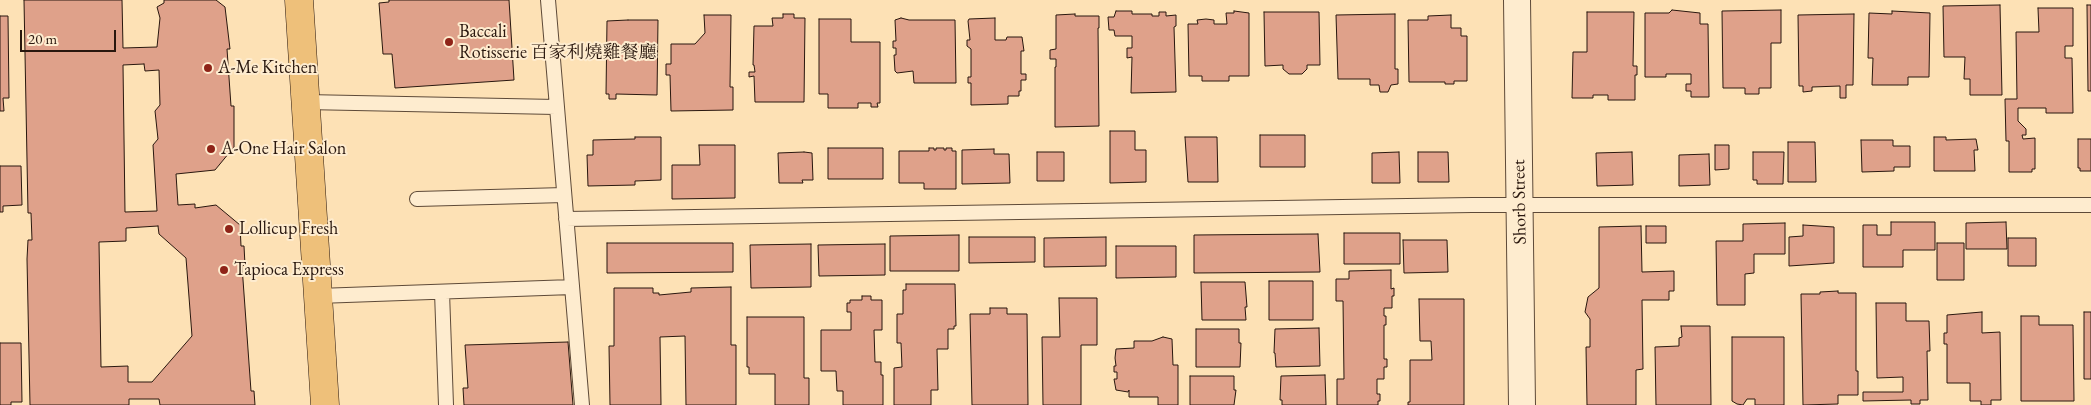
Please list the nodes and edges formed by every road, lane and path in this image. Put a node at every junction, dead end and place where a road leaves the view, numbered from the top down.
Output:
1 (299, 0) edge
2 (548, 0) edge
3 (1517, 0) edge
4 (305, 102) junction
5 (556, 107) junction
6 (564, 195) junction
7 (417, 199) dead end
8 (2091, 205) edge
9 (1520, 206) junction
10 (566, 219) junction
11 (572, 288) junction
12 (442, 292) junction
13 (318, 296) junction
14 (325, 405) edge
15 (446, 405) edge
16 (582, 405) edge
17 (1522, 405) edge

1 - 4 main road
2 - 5 lane
3 - 9 street, Shorb Street
4 - 5 lane
4 - 13 main road
5 - 6 lane
6 - 7 lane
6 - 10 lane
8 - 9 lane
9 - 10 lane
9 - 17 street, Shorb Street
10 - 11 lane
11 - 12 lane
11 - 16 lane
12 - 13 lane
12 - 15 lane
13 - 14 main road

